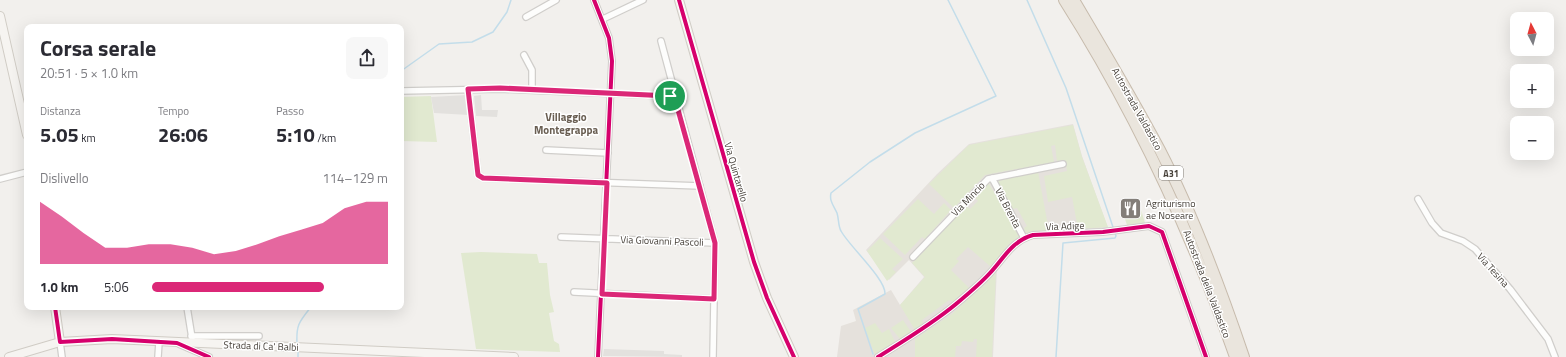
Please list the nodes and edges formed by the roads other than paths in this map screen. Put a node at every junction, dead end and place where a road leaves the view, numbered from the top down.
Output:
1 (556, 0) edge
2 (594, 0) edge
3 (643, 0) edge
4 (679, 0) edge
5 (1064, 0) edge
6 (1074, 0) edge
7 (0, 16) edge
8 (526, 17) dead end
9 (603, 19) junction
10 (660, 41) dead end
11 (524, 55) dead end
12 (468, 89) junction
13 (532, 90) junction
14 (404, 91) edge
15 (611, 94) junction
16 (675, 99) junction
17 (24, 122) edge
18 (546, 150) dead end
19 (608, 153) junction
20 (1063, 164) dead end
21 (24, 173) edge
22 (992, 178) junction
23 (0, 180) edge
24 (607, 183) junction
25 (700, 186) junction
26 (1418, 199) dead end
27 (561, 237) dead end
28 (604, 238) junction
29 (1024, 238) junction
30 (715, 243) junction
31 (913, 257) dead end
32 (574, 292) dead end
33 (602, 294) junction
34 (714, 299) junction
35 (55, 310) edge
36 (187, 310) edge
37 (259, 336) dead end
38 (192, 340) junction
39 (60, 342) junction
40 (159, 342) junction
41 (177, 343) junction
42 (789, 345) junction
43 (9, 357) edge
44 (62, 357) edge
45 (158, 357) edge
46 (209, 357) edge
47 (514, 357) edge
48 (598, 357) edge
49 (713, 357) edge
50 (788, 357) edge
51 (794, 357) edge
52 (878, 357) edge
53 (1206, 357) edge
54 (1235, 357) edge
55 (1244, 357) edge
56 (1555, 357) edge

1 - 8 street
2 - 9 street
3 - 9 street
4 - 42 street, Via Quintarello
5 - 54 highway, Autostrada della Valdastico / A31
6 - 55 highway, Autostrada Valdastico / A31
7 - 17 street
9 - 15 street
10 - 16 street
11 - 13 street
12 - 13 street
12 - 14 street
12 - 24 street
13 - 15 street
15 - 16 street
15 - 19 street
16 - 25 street
18 - 19 street
19 - 24 street
20 - 22 street, Via Mincio
21 - 23 street
22 - 29 street, Via Brenta
22 - 31 street, Via Mincio
24 - 25 street
24 - 28 street
25 - 30 street
26 - 56 street, Via Tesina
27 - 28 street, Via Giovanni Pascoli
28 - 30 street, Via Giovanni Pascoli
28 - 33 street
29 - 52 street, Via Adige
29 - 53 street, Via Adige
30 - 34 street
32 - 33 street
33 - 34 street
33 - 48 street
34 - 49 street
35 - 39 street
36 - 38 street
37 - 38 street, Strada di Ca' Balbi
38 - 41 street, Strada di Ca' Balbi
38 - 47 street, Strada di Ca' Balbi
39 - 40 street, Strada di Ca' Balbi
39 - 43 street, Strada di Ca' Balbi
39 - 44 street
40 - 41 street, Strada di Ca' Balbi
40 - 45 street
41 - 46 street, Strada di Ca' Balbi
42 - 50 street, Via Quintarello
42 - 51 street, Via Quintarello

